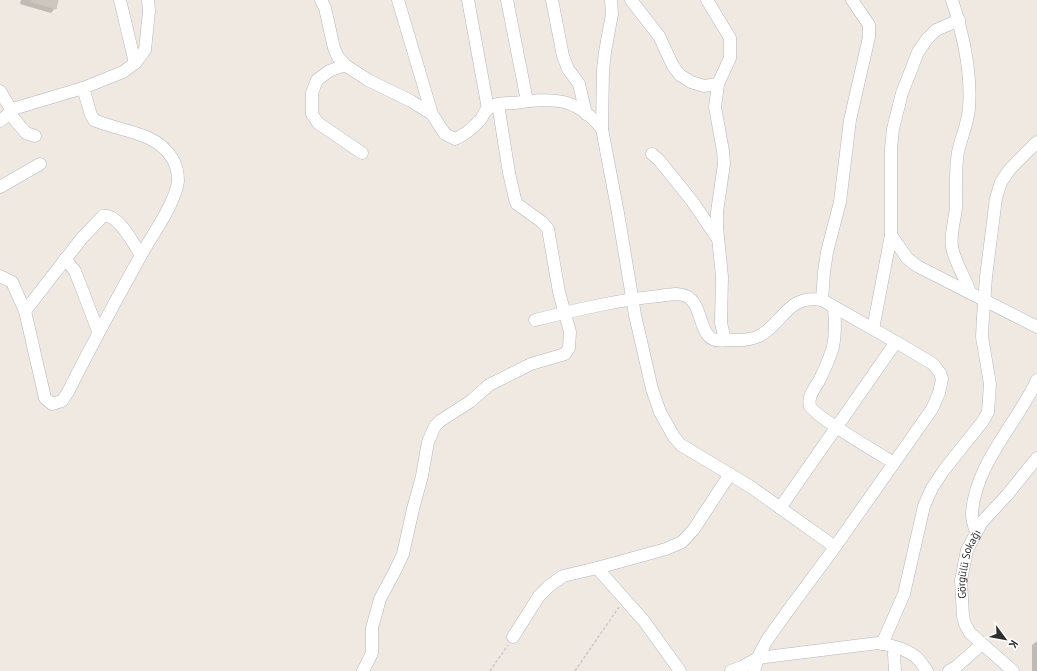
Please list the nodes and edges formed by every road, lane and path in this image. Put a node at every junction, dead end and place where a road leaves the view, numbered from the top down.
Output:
1 (120, 0) edge
2 (148, 0) edge
3 (322, 0) edge
4 (398, 0) edge
5 (468, 0) edge
6 (507, 0) edge
7 (552, 0) edge
8 (611, 0) edge
9 (631, 0) edge
10 (706, 0) edge
11 (852, 0) edge
12 (952, 0) edge
13 (958, 20) junction
14 (135, 63) junction
15 (345, 65) junction
16 (718, 84) junction
17 (83, 88) junction
18 (0, 91) edge
19 (527, 101) junction
20 (493, 106) junction
21 (432, 114) junction
22 (586, 114) junction
23 (7, 115) edge
24 (602, 129) junction
25 (36, 136) dead end
26 (1037, 142) edge
27 (362, 153) dead end
28 (652, 154) dead end
29 (40, 164) dead end
30 (0, 187) edge
31 (891, 235) junction
32 (718, 239) junction
33 (141, 255) junction
34 (65, 259) junction
35 (0, 276) edge
36 (970, 292) junction
37 (632, 299) junction
38 (984, 299) junction
39 (822, 300) junction
40 (834, 307) junction
41 (25, 311) junction
42 (565, 313) junction
43 (535, 320) dead end
44 (1037, 327) edge
45 (873, 329) junction
46 (98, 331) junction
47 (725, 340) junction
48 (896, 342) junction
49 (1037, 380) edge
50 (836, 427) junction
51 (1037, 458) edge
52 (894, 463) junction
53 (730, 474) junction
54 (780, 508) junction
55 (976, 532) junction
56 (835, 547) junction
57 (597, 568) junction
58 (624, 599) junction
59 (513, 636) joint
60 (882, 644) junction
61 (982, 644) junction
62 (895, 647) junction
63 (758, 658) junction
64 (1009, 670) edge
65 (363, 671) edge
66 (490, 671) edge
67 (575, 671) edge
68 (680, 671) edge
69 (731, 671) edge
70 (754, 671) edge
71 (895, 671) edge
72 (927, 671) edge
73 (949, 671) edge

1 - 14 street
2 - 14 street
3 - 15 street
4 - 21 street
5 - 20 street
6 - 19 street
7 - 22 street
8 - 24 street
9 - 16 street
10 - 16 street
11 - 39 street
12 - 13 street
13 - 31 street
13 - 36 street
14 - 17 street
15 - 21 street
15 - 27 street
16 - 32 street
17 - 23 street
17 - 33 street
18 - 23 street
19 - 20 street
19 - 22 street
20 - 21 street
20 - 42 street
22 - 24 street
23 - 25 street
24 - 37 street
26 - 38 street
28 - 32 street
29 - 30 street
31 - 36 street
31 - 45 street
32 - 47 street
33 - 34 street
33 - 46 street
34 - 41 street
34 - 46 street
35 - 41 street
36 - 38 street
37 - 42 street
37 - 47 street
37 - 53 street
38 - 44 street
38 - 60 street
39 - 40 street
39 - 47 street
40 - 45 street
40 - 50 street
41 - 46 street
42 - 43 street
42 - 65 street
45 - 48 street
48 - 50 street
48 - 52 street
49 - 55 street
50 - 52 street
50 - 54 street
51 - 55 street, Görgülü Sokağı
52 - 56 street
53 - 54 street
53 - 57 street
54 - 56 street
55 - 61 street, Görgülü Sokağı
56 - 63 street
57 - 58 street
57 - 59 street
58 - 67 path
58 - 68 street
59 - 66 path
60 - 62 street
60 - 63 street
61 - 64 street, Görgülü Sokağı
61 - 73 street
62 - 71 street
62 - 72 street
63 - 69 street
63 - 70 street

